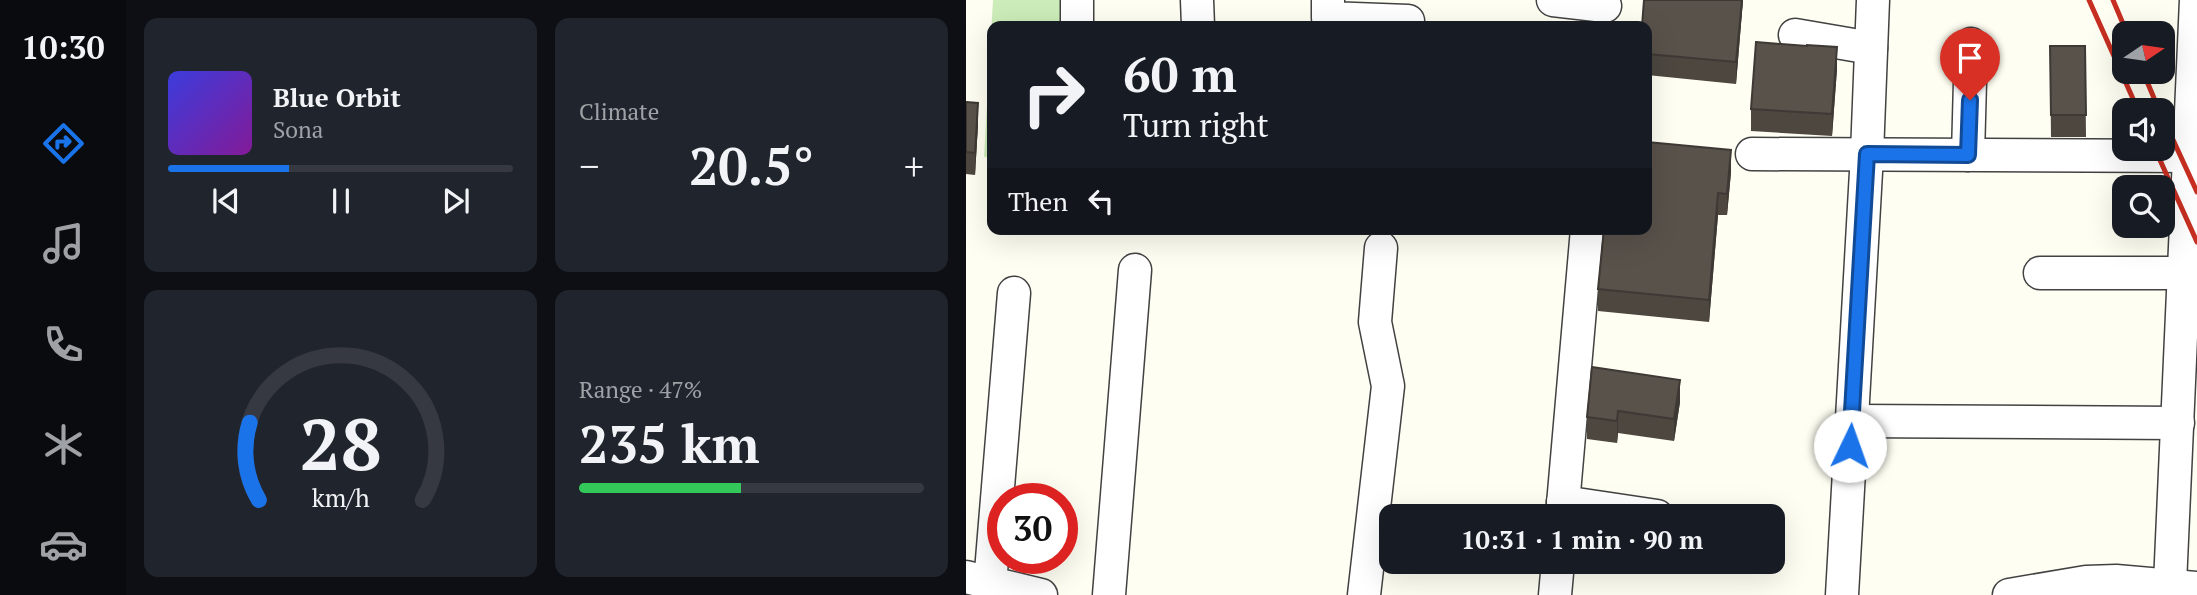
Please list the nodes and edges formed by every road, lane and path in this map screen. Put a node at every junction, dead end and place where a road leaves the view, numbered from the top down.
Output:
1 (1077, 0) edge
2 (1197, 0) edge
3 (1328, 0) edge
4 (1553, 0) edge
5 (1873, 0) edge
6 (2196, 0) edge
7 (1605, 11) edge
8 (1408, 16) edge
9 (1077, 21) edge
10 (1198, 21) edge
11 (1795, 35) dead end
12 (1971, 44) dead end
13 (1871, 48) junction
14 (1867, 154) junction
15 (1752, 155) dead end
16 (1968, 155) junction
17 (2193, 156) edge
18 (1586, 235) edge
19 (1381, 248) dead end
20 (1135, 270) dead end
21 (2040, 273) dead end
22 (2185, 273) junction
23 (1014, 293) dead end
24 (1852, 421) junction
25 (2178, 423) junction
26 (1562, 504) edge
27 (1557, 574) edge
28 (987, 585) edge
29 (2183, 586) edge
30 (2114, 588) edge
31 (1041, 595) edge
32 (1109, 595) edge
33 (1364, 595) edge
34 (1555, 595) edge
35 (1842, 595) edge
36 (2009, 595) edge

1 - 9 street
2 - 10 street
3 - 8 street
4 - 7 street
5 - 13 street
6 - 17 street
11 - 13 street
12 - 16 street
13 - 14 street
14 - 15 street
14 - 16 street
14 - 24 street
16 - 17 street
17 - 22 street
18 - 26 street
19 - 33 street
20 - 32 street
21 - 22 street
22 - 25 street
23 - 28 street
24 - 25 street
24 - 35 street
25 - 29 street
27 - 34 street
28 - 31 street
29 - 30 street
30 - 36 street

